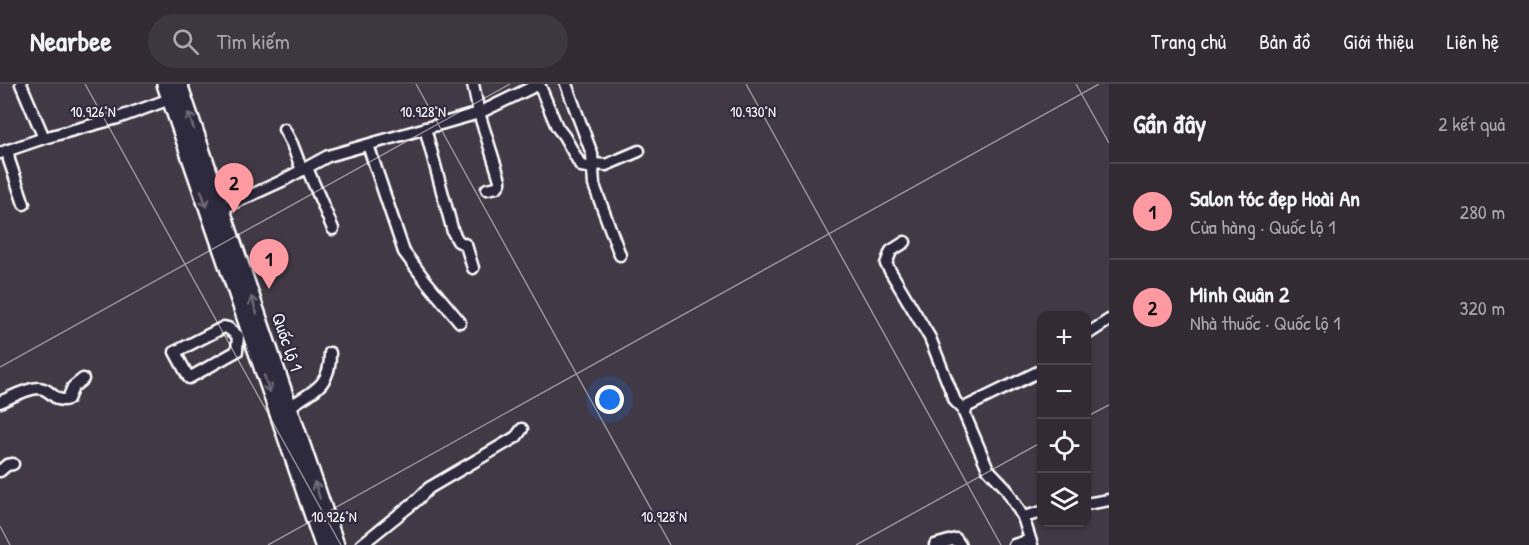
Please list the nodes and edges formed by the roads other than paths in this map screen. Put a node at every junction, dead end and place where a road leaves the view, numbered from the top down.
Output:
1 (21, 84) edge
2 (178, 84) edge
3 (473, 84) edge
4 (566, 84) edge
5 (537, 85) edge
6 (168, 91) edge
7 (478, 113) junction
8 (425, 128) junction
9 (284, 129) dead end
10 (44, 138) junction
11 (368, 145) junction
12 (639, 151) dead end
13 (4, 152) edge
14 (594, 166) junction
15 (305, 169) junction
16 (487, 189) dead end
17 (24, 204) dead end
18 (221, 209) junction
19 (333, 230) dead end
20 (905, 242) dead end
21 (620, 255) dead end
22 (473, 268) dead end
23 (1109, 320) edge
24 (460, 322) dead end
25 (1091, 332) edge
26 (244, 334) junction
27 (330, 353) dead end
28 (1037, 372) edge
29 (83, 379) dead end
30 (0, 402) edge
31 (289, 407) junction
32 (964, 410) junction
33 (522, 429) dead end
34 (13, 464) dead end
35 (0, 471) edge
36 (1109, 500) edge
37 (1091, 503) edge
38 (1037, 513) edge
39 (1023, 517) junction
40 (1031, 542) edge
41 (322, 545) edge
42 (336, 545) edge
43 (361, 545) edge
44 (935, 545) edge
45 (960, 545) edge
46 (1014, 545) edge

1 - 10 street
18 -> 2 highway, Quốc lộ 1
3 - 7 street
4 - 14 street
5 - 7 street
5 - 14 street
6 - 10 street
6 -> 26 highway, Quốc lộ 1
7 - 8 street
7 - 16 street
8 - 11 street
8 - 22 street
9 - 15 street
10 - 13 street
11 - 15 street
11 - 24 street
12 - 14 street
13 - 17 street
14 - 21 street
15 - 18 street
15 - 19 street
31 -> 18 highway, Quốc lộ 1
20 - 32 street
23 - 25 street
26 - 26 street
26 -> 41 highway, Quốc lộ 1
27 - 31 street
28 - 32 street
29 - 30 street
42 -> 31 highway, Quốc lộ 1
32 - 39 street
33 - 43 street
34 - 35 street
36 - 37 street
38 - 39 street
39 - 40 street
40 - 46 street
44 - 45 street

